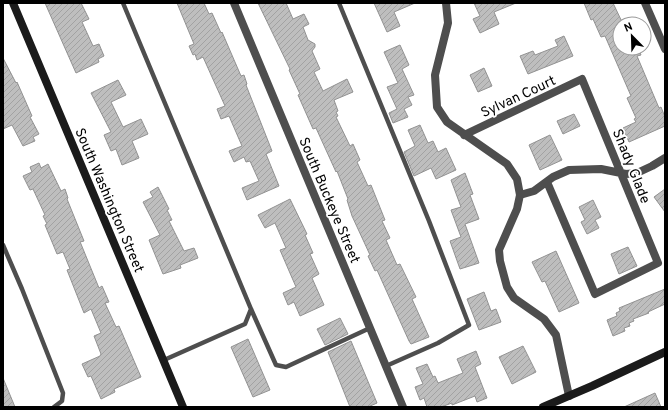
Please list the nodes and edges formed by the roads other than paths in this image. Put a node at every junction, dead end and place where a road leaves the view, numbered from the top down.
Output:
1 (13, 3) edge
2 (122, 3) edge
3 (234, 3) edge
4 (339, 3) edge
5 (446, 3) edge
6 (645, 3) edge
7 (665, 49) edge
8 (582, 79) joint
9 (464, 136) junction
10 (665, 158) edge
11 (620, 172) junction
12 (547, 182) junction
13 (520, 195) junction
14 (3, 245) edge
15 (251, 309) junction
16 (370, 328) junction
17 (665, 352) edge
18 (164, 360) junction
19 (386, 366) junction
20 (569, 396) junction
21 (54, 407) edge
22 (183, 407) edge
23 (403, 407) edge
24 (544, 407) edge

1 - 18 main road, South Washington Street
2 - 15 lane
3 - 16 street, South Buckeye Street
4 - 19 lane
5 - 9 street
6 - 7 street
8 - 9 street, Sylvan Court
8 - 11 street, Shady Glade
9 - 13 street
10 - 11 street
11 - 12 street
11 - 12 street, Shady Glade
12 - 13 street
13 - 20 street
14 - 21 lane
15 - 16 lane
15 - 18 lane
16 - 19 street, South Buckeye Street
17 - 20 main road
18 - 22 main road, South Washington Street
19 - 23 street, South Buckeye Street
20 - 24 main road

